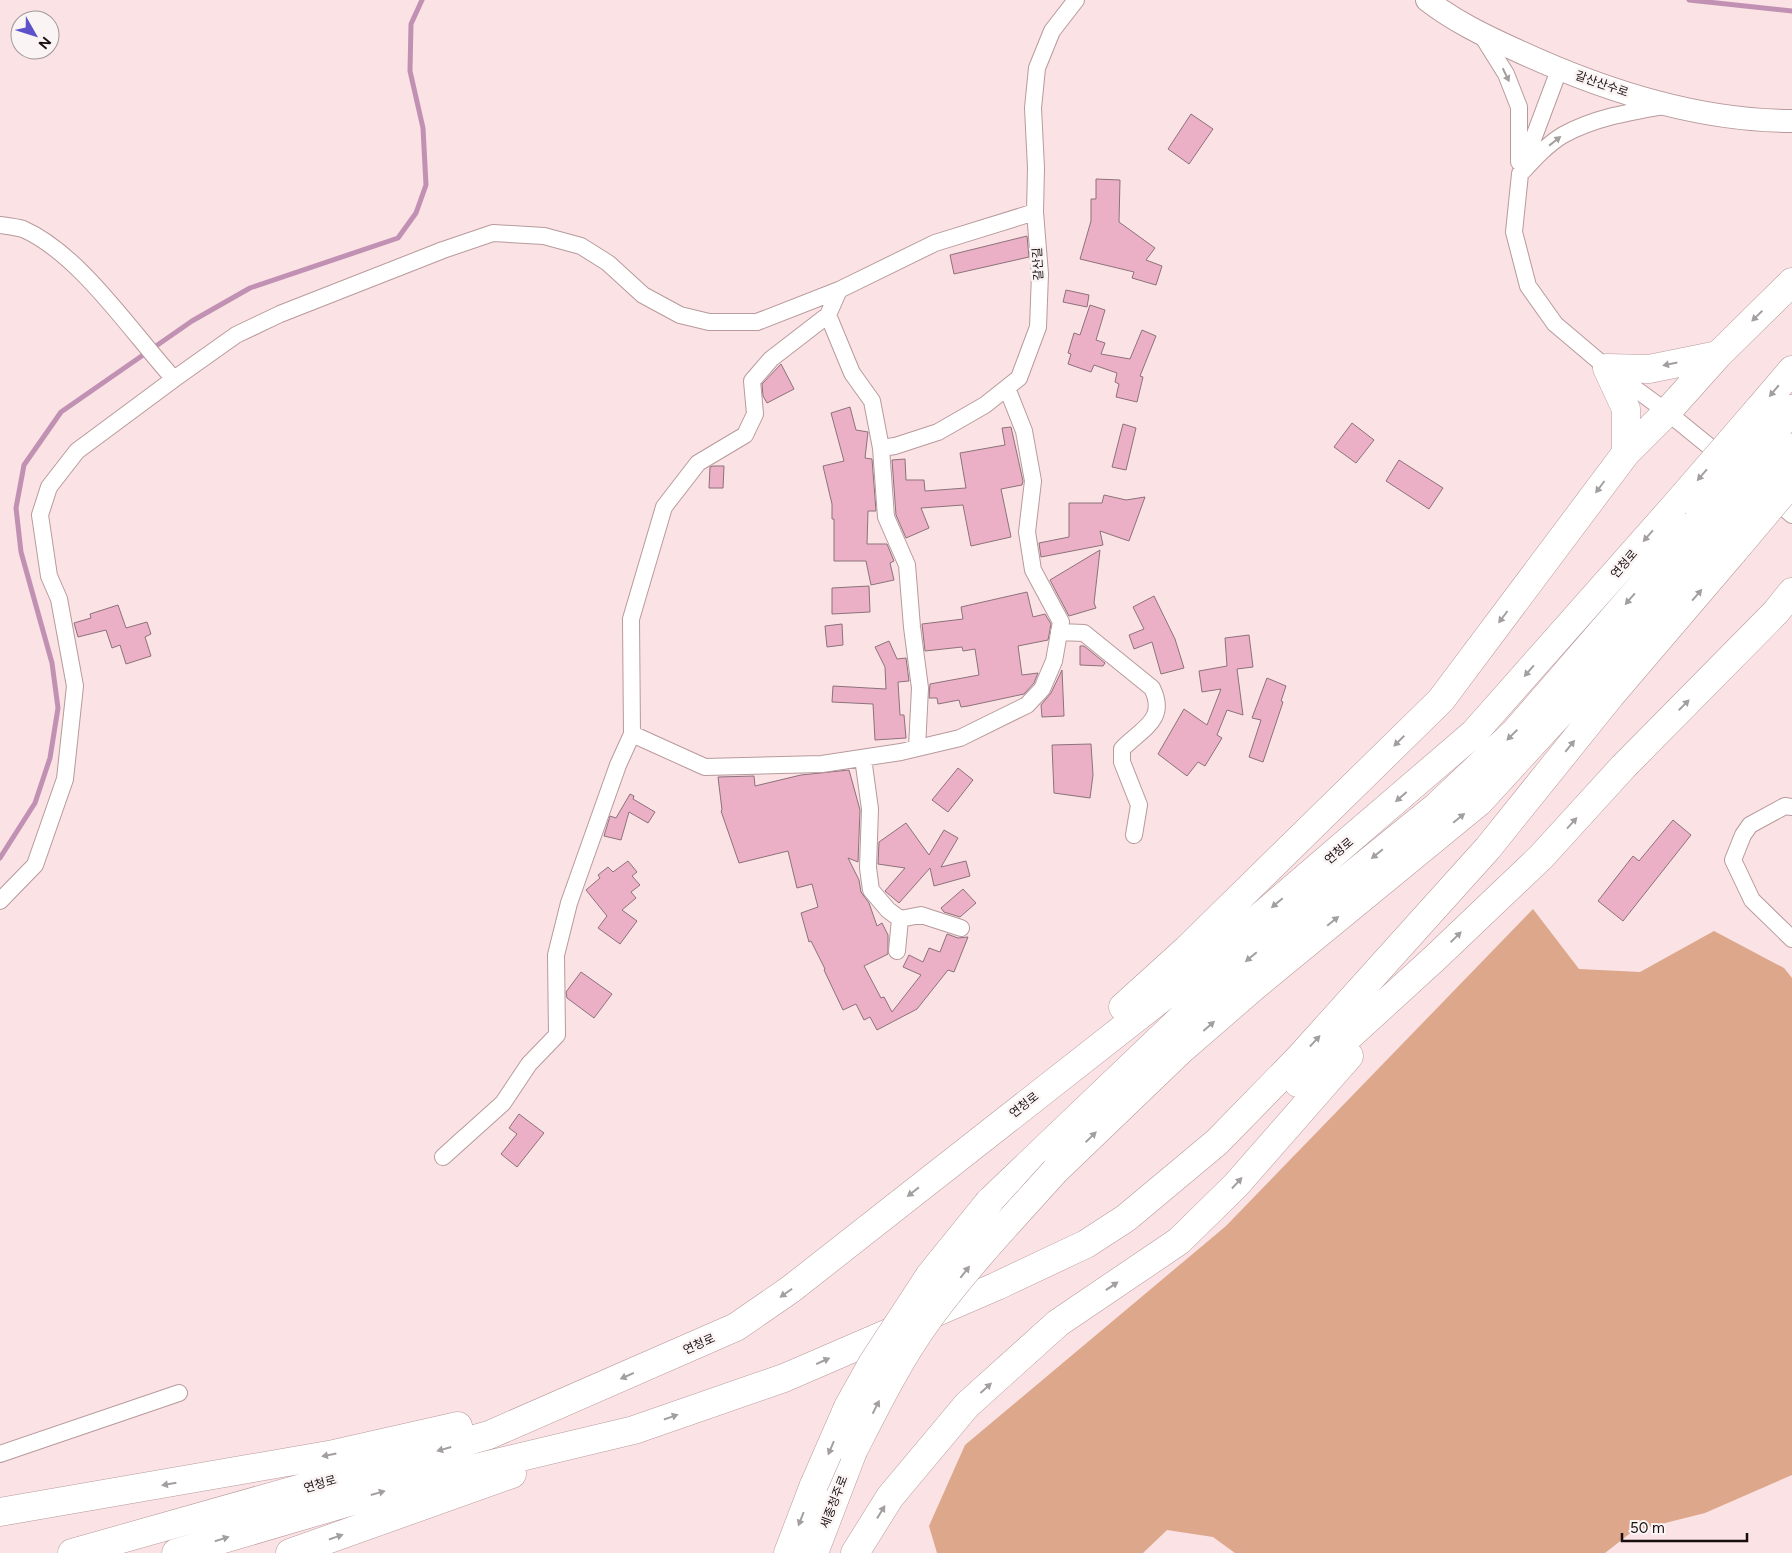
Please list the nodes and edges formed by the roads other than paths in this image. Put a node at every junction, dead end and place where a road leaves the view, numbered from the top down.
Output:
1 (1076, 0) edge
2 (1427, 0) edge
3 (1481, 34) junction
4 (1559, 70) junction
5 (1664, 106) junction
6 (1792, 121) edge
7 (1520, 174) junction
8 (1035, 212) junction
9 (0, 225) edge
10 (1792, 282) edge
11 (838, 290) junction
12 (828, 315) junction
13 (1718, 355) junction
14 (1607, 368) junction
15 (1792, 370) edge
16 (171, 376) junction
17 (1007, 388) junction
18 (1667, 412) junction
19 (1780, 424) edge
20 (881, 448) junction
21 (1626, 453) junction
22 (1792, 482) edge
23 (1792, 515) edge
24 (1704, 529) junction
25 (1787, 604) edge
26 (1059, 632) junction
27 (632, 734) junction
28 (917, 748) junction
29 (863, 758) junction
30 (1792, 807) edge
31 (1134, 835) dead end
32 (0, 901) edge
33 (900, 919) junction
34 (961, 928) dead end
35 (1792, 939) edge
36 (897, 951) dead end
37 (1436, 957) junction
38 (465, 1137) dead end
39 (952, 1162) junction
40 (1126, 1218) junction
41 (597, 1390) junction
42 (179, 1393) dead end
43 (634, 1430) junction
44 (0, 1454) edge
45 (814, 1485) joint
46 (0, 1512) edge
47 (72, 1553) edge
48 (176, 1553) edge
49 (290, 1553) edge
50 (788, 1553) edge
51 (814, 1553) edge
52 (855, 1553) edge

1 - 8 street, 갈산길
2 - 3 main road, 갈산산수로
3 - 4 main road, 갈산산수로
3 -> 7 street
4 - 5 main road, 갈산산수로
4 - 7 street
5 - 6 main road, 갈산산수로
7 -> 5 street
7 - 14 street
8 - 11 street
8 - 17 street, 갈산길
9 - 16 street
10 -> 13 highway
11 - 12 street
11 - 16 street
12 - 20 street
12 - 27 street
13 -> 14 highway
13 - 18 highway
14 - 18 street
14 - 21 highway
15 -> 19 highway, 연청로
16 - 32 street
17 - 20 street, 갈산길
17 - 26 street
18 - 21 highway
18 - 23 street
19 - 24 highway, bridge
19 -> 39 highway, 연청로, bridge
20 - 28 street
21 -> 39 highway
40 -> 22 highway, 연청로, bridge
24 -> 45 highway, 연청로, bridge
51 -> 24 highway, 세종청주로, bridge
37 -> 25 highway
26 - 28 street
26 - 31 street
27 - 29 street
27 - 38 street
28 - 29 street
29 - 33 street
30 - 35 street
33 - 34 street
33 - 36 street
37 - 40 highway
52 -> 37 highway
39 -> 41 highway, 연청로
43 -> 40 highway, 연청로
41 -> 46 highway
41 -> 47 highway, 연청로
42 - 44 street
48 -> 43 highway, 연청로
49 -> 43 highway
45 -> 50 highway, 세종청주로

